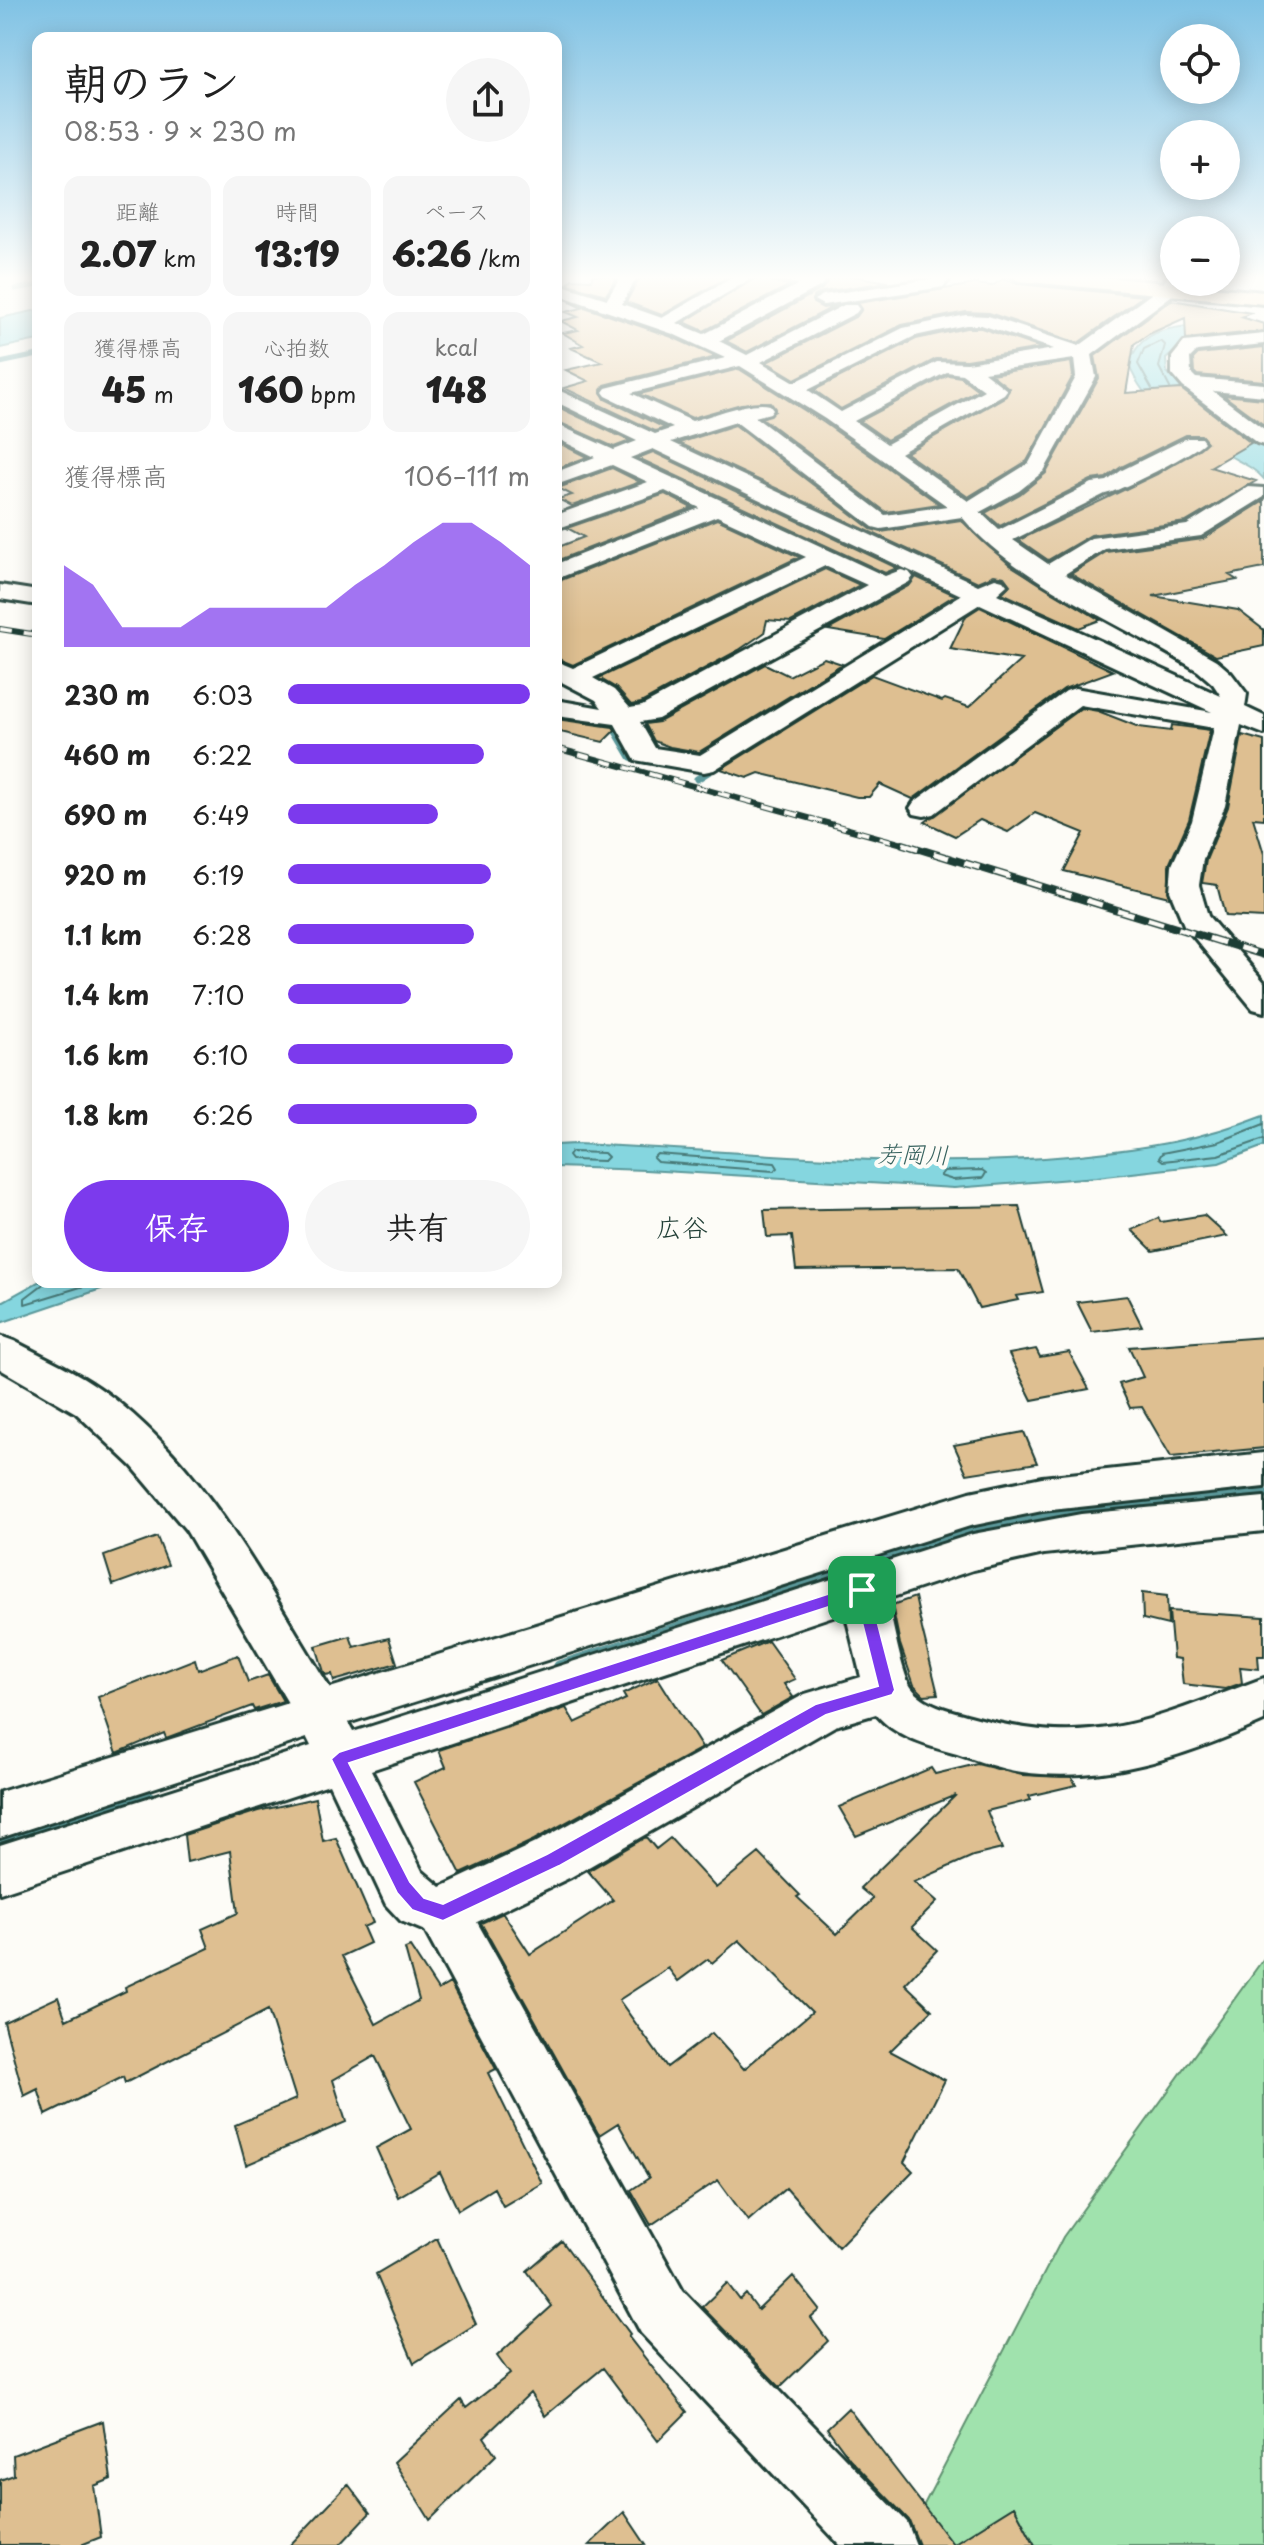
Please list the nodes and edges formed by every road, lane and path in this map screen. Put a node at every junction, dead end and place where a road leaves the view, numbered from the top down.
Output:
1 (617, 394) edge
2 (891, 394) edge
3 (990, 394) edge
4 (1077, 394) edge
5 (1203, 394) edge
6 (798, 395) joint
7 (562, 398) edge
8 (738, 414) junction
9 (839, 421) junction
10 (1238, 422) junction
11 (1264, 425) edge
12 (690, 428) junction
13 (562, 436) edge
14 (1264, 439) edge
15 (657, 442) junction
16 (1194, 442) dead end
17 (885, 453) junction
18 (615, 458) junction
19 (562, 477) edge
20 (666, 483) junction
21 (1256, 492) dead end
22 (718, 508) junction
23 (967, 510) junction
24 (562, 520) edge
25 (998, 539) junction
26 (823, 558) junction
27 (1041, 568) junction
28 (562, 570) edge
29 (885, 585) junction
30 (0, 592) edge
31 (32, 597) edge
32 (975, 598) junction
33 (564, 674) edge
34 (562, 709) edge
35 (1229, 717) junction
36 (624, 718) junction
37 (1264, 726) edge
38 (924, 808) dead end
39 (1264, 1002) edge
40 (0, 1351) edge
41 (1264, 1470) edge
42 (1264, 1514) edge
43 (862, 1590) junction
44 (887, 1690) junction
45 (1264, 1699) edge
46 (330, 1740) junction
47 (0, 1815) edge
48 (0, 1869) edge
49 (443, 1912) junction
50 (884, 2545) edge

1 - 12 street
2 - 9 street
3 - 17 street
4 - 23 street
5 - 10 street
6 - 8 street
6 - 9 street
7 - 15 street
8 - 12 street
8 - 23 street
9 - 17 street
10 - 11 street
10 - 14 street
12 - 15 street
13 - 18 street
15 - 18 street
15 - 32 street
16 - 25 street
17 - 23 street
18 - 19 street
18 - 20 street
20 - 22 street
20 - 24 street
21 - 27 street
22 - 26 street
22 - 28 street
23 - 25 street
25 - 27 street
26 - 29 street
26 - 33 street
27 - 32 street
27 - 35 street
29 - 32 street
29 - 36 street
30 - 31 street
32 - 35 street
32 - 36 street
33 - 36 street
34 - 36 street
35 - 37 street
35 - 38 street
35 - 39 street
40 - 46 street
41 - 46 street
42 - 43 street
43 - 44 street
43 - 46 street
44 - 45 street
44 - 49 street
46 - 47 street
46 - 48 street
46 - 49 street
49 - 50 street

